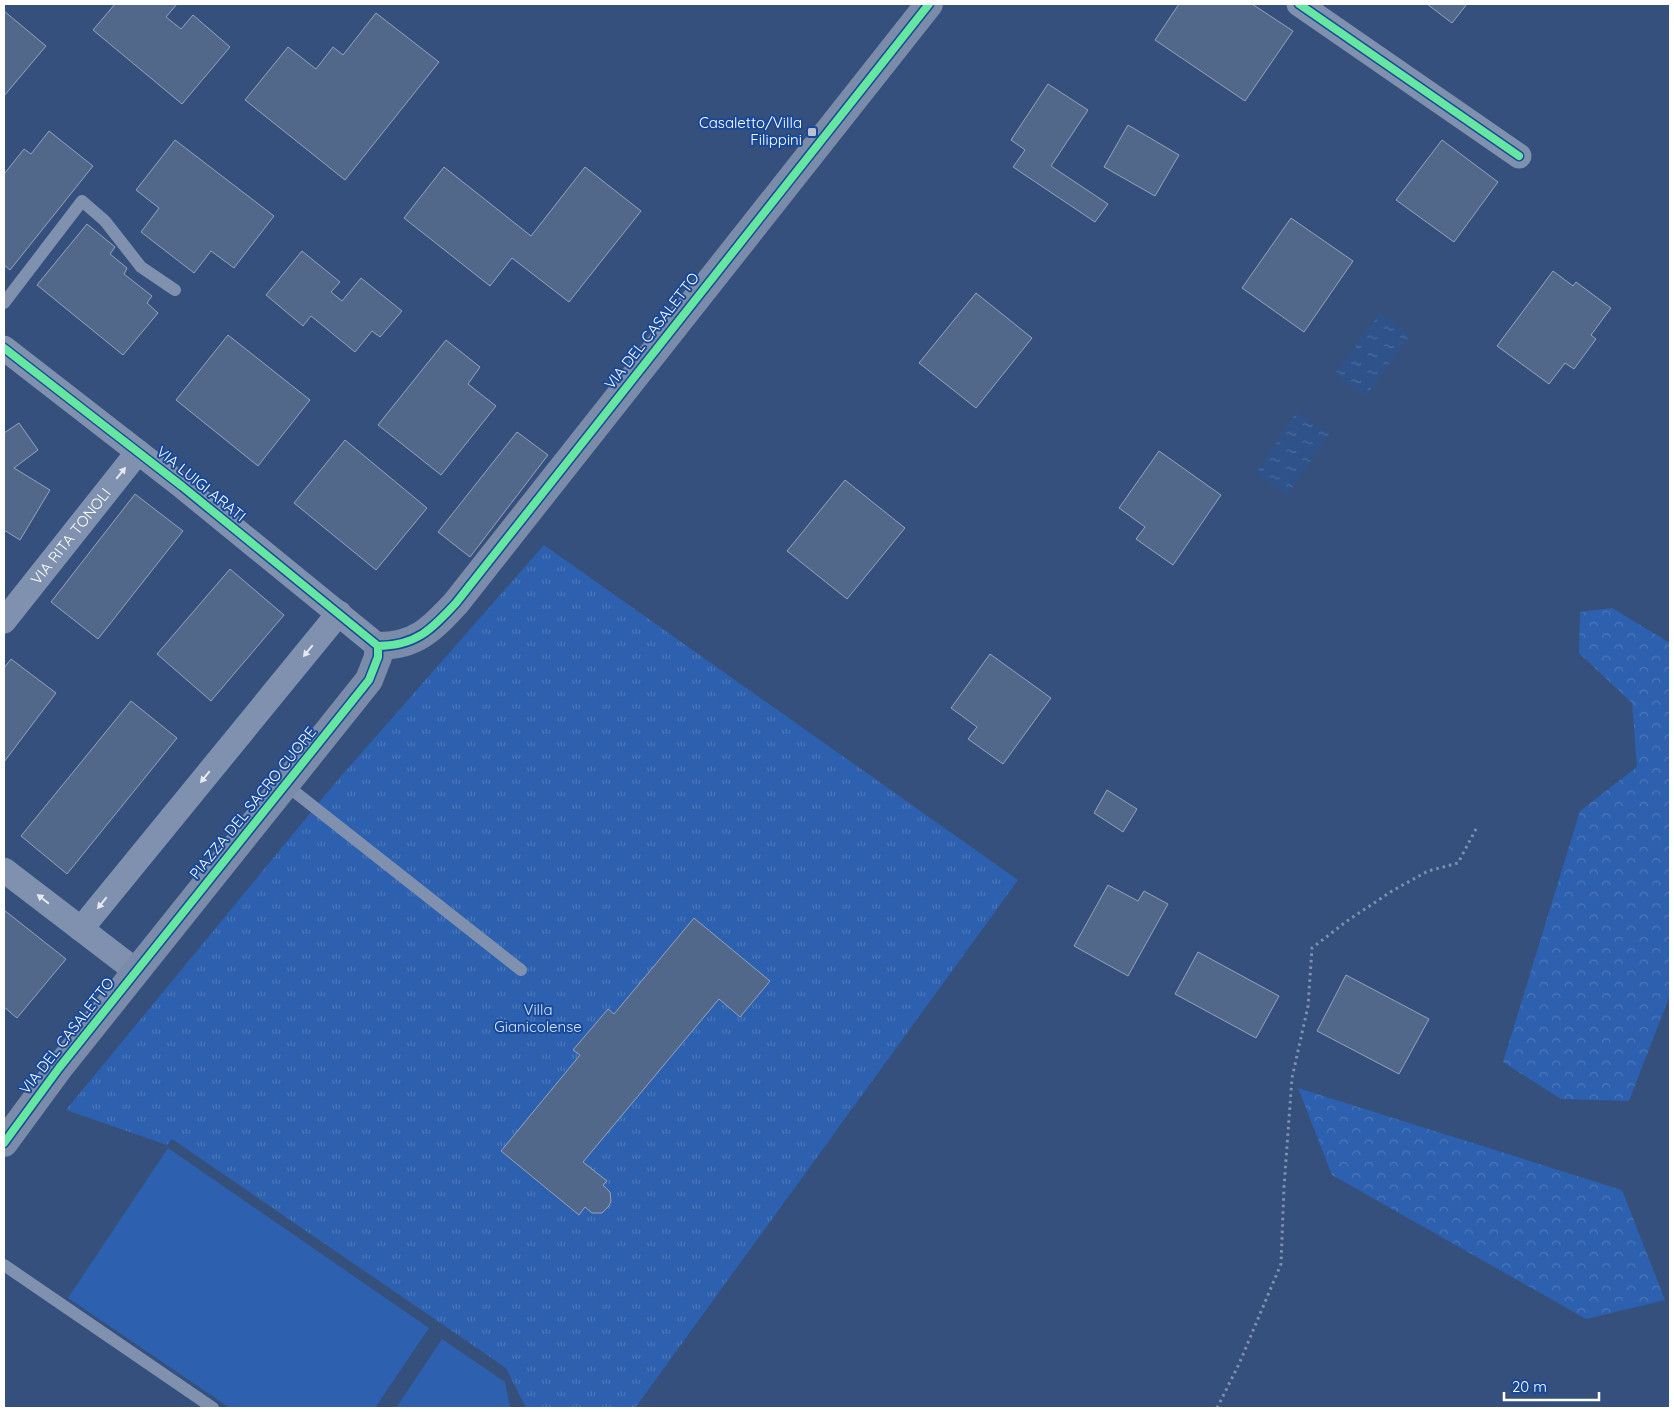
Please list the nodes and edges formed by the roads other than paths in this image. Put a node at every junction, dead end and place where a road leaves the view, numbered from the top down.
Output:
1 (929, 4) edge
2 (1299, 4) edge
3 (1519, 156) dead end
4 (175, 290) dead end
5 (4, 303) edge
6 (4, 348) edge
7 (138, 452) junction
8 (338, 613) junction
9 (4, 621) edge
10 (378, 646) junction
11 (286, 785) junction
12 (4, 870) edge
13 (82, 929) junction
14 (521, 970) dead end
15 (136, 971) junction
16 (4, 1143) edge
17 (4, 1265) edge
18 (213, 1408) edge

1 - 10 street, VIA DEL CASALETTO
2 - 3 street
4 - 5 lane
6 - 7 street, VIA LUIGI ARATI
7 - 8 street, VIA LUIGI ARATI
9 -> 7 street, VIA RITA TONOLI
8 - 10 street, VIA LUIGI ARATI
8 -> 13 street
10 - 11 street, PIAZZA DEL SACRO CUORE
11 - 14 lane
11 - 15 street, PIAZZA DEL SACRO CUORE
13 -> 12 street
13 - 15 street
15 - 16 street, VIA DEL CASALETTO
17 - 18 lane

